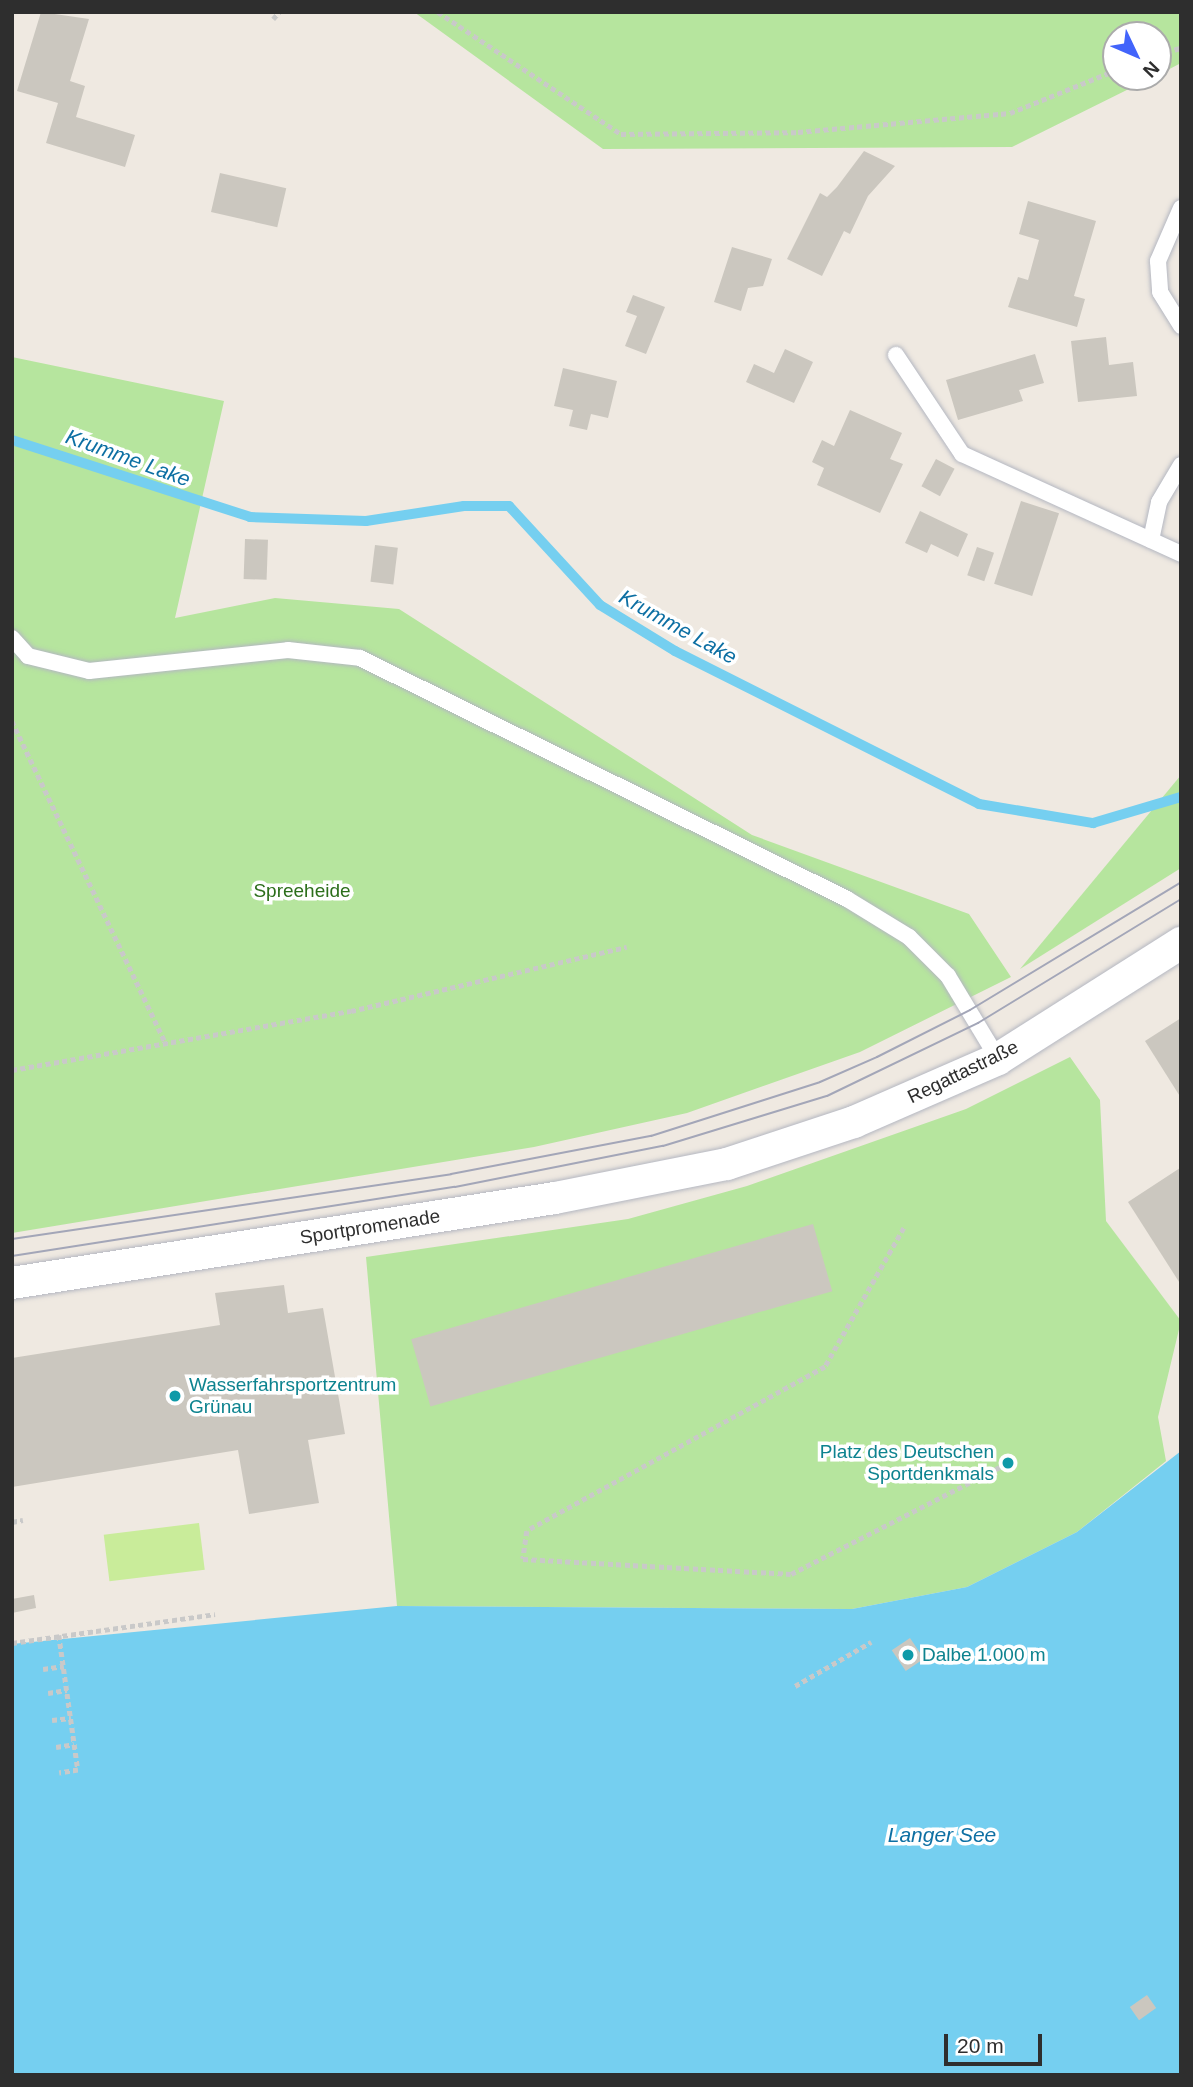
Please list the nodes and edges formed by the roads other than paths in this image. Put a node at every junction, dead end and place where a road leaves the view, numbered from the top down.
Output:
1 (1181, 208) edge
2 (1181, 326) edge
3 (896, 355) dead end
4 (1181, 465) edge
5 (1151, 540) junction
6 (1181, 554) edge
7 (12, 638) edge
8 (1181, 943) edge
9 (998, 1059) junction
10 (727, 1164) joint
11 (12, 1283) edge

1 - 2 lane
3 - 5 lane
4 - 5 lane
5 - 6 lane
7 - 9 lane
8 - 9 street, Regattastraße
9 - 10 street, Regattastraße
10 - 11 street, Sportpromenade

